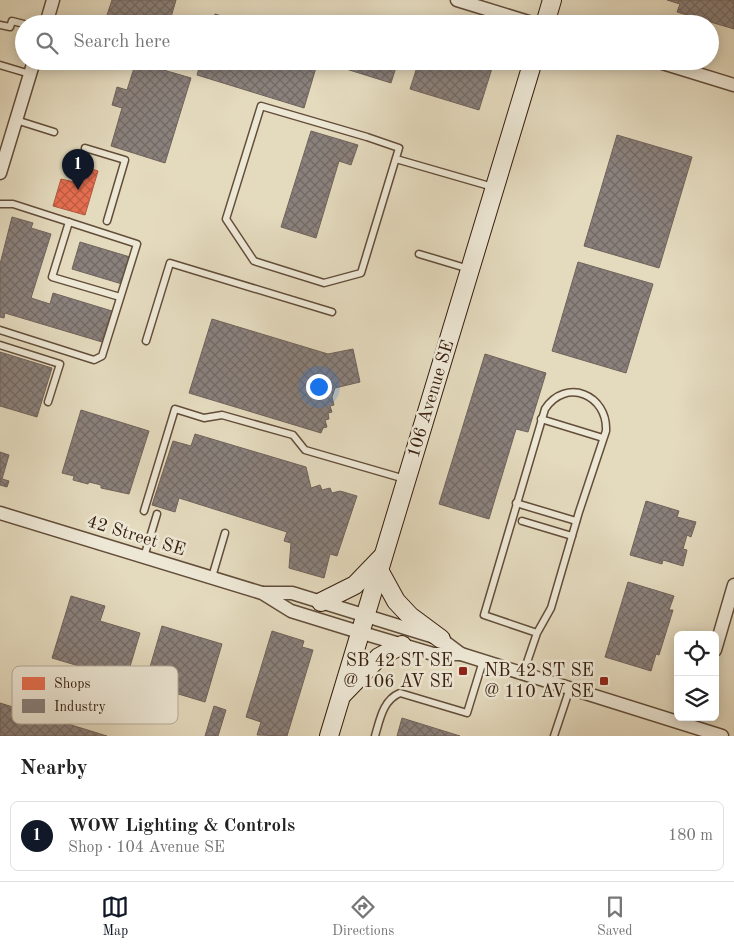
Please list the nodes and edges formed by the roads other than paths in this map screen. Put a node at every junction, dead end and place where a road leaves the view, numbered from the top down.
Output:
1 (53, 0) edge
2 (458, 0) edge
3 (552, 0) edge
4 (49, 15) edge
5 (506, 15) edge
6 (548, 15) edge
7 (15, 22) edge
8 (0, 25) edge
9 (0, 66) edge
10 (31, 70) edge
11 (530, 70) edge
12 (685, 70) edge
13 (30, 74) junction
14 (734, 85) edge
15 (16, 120) junction
16 (54, 132) dead end
17 (85, 148) dead end
18 (396, 158) junction
19 (0, 173) edge
20 (495, 188) junction
21 (0, 204) edge
22 (107, 221) dead end
23 (69, 222) junction
24 (419, 254) dead end
25 (470, 269) junction
26 (120, 297) junction
27 (332, 312) dead end
28 (0, 330) edge
29 (146, 342) dead end
30 (0, 345) edge
31 (48, 402) dead end
32 (541, 419) junction
33 (603, 438) junction
34 (406, 480) junction
35 (516, 504) junction
36 (144, 511) dead end
37 (0, 514) edge
38 (157, 514) dead end
39 (522, 521) dead end
40 (576, 521) junction
41 (225, 533) dead end
42 (572, 536) junction
43 (144, 557) junction
44 (381, 562) junction
45 (212, 577) junction
46 (734, 586) edge
47 (262, 593) junction
48 (321, 602) junction
49 (362, 624) junction
50 (537, 633) junction
51 (719, 637) edge
52 (440, 639) junction
53 (402, 645) junction
54 (461, 654) junction
55 (483, 662) junction
56 (523, 674) junction
57 (570, 688) junction
58 (341, 696) junction
59 (691, 726) edge
60 (557, 735) edge
61 (328, 736) edge
62 (375, 736) edge
63 (722, 736) edge

1 - 4 street
2 - 5 street
3 - 6 street
7 - 8 lane
9 - 13 lane
10 - 13 street
11 - 20 street, 106 Avenue SE
12 - 14 street
13 - 15 street
15 - 16 lane
15 - 19 street
17 - 22 lane
18 - 18 lane
18 - 20 lane
20 - 25 street, 106 Avenue SE
21 - 23 lane
23 - 26 lane
23 - 26 lane
24 - 25 lane
25 - 34 street, 106 Avenue SE
26 - 28 lane
27 - 29 lane
30 - 31 lane
32 - 33 lane
32 - 33 lane
32 - 35 lane
33 - 40 lane
34 - 36 lane
34 - 44 street, 106 Avenue SE
35 - 40 lane
35 - 50 lane
37 - 43 street, 42 Street SE
38 - 43 lane
39 - 42 lane
40 - 42 lane
41 - 45 lane
42 - 50 lane
43 - 45 street, 42 Street SE
44 - 48 street
44 - 49 street, 106 Avenue SE
44 - 52 street
45 - 47 street, 42 Street SE
46 - 51 street
47 - 48 street, 42 Street SE
47 - 49 street, 42 Street SE
48 - 49 street, 42 Street SE
49 - 52 street, 42 Street SE
49 - 53 street, 42 Street SE
49 - 58 street, 106 Avenue SE
50 - 56 lane
52 - 54 street, 42 Street SE
53 - 54 street, 42 Street SE
53 - 58 street
54 - 55 street, 42 Street SE
55 - 56 street, 42 Street SE
55 - 62 lane
56 - 57 street, 42 Street SE
57 - 59 street, 42 Street SE
57 - 60 lane
58 - 61 street, 106 Avenue SE
59 - 63 street, 42 Street SE

